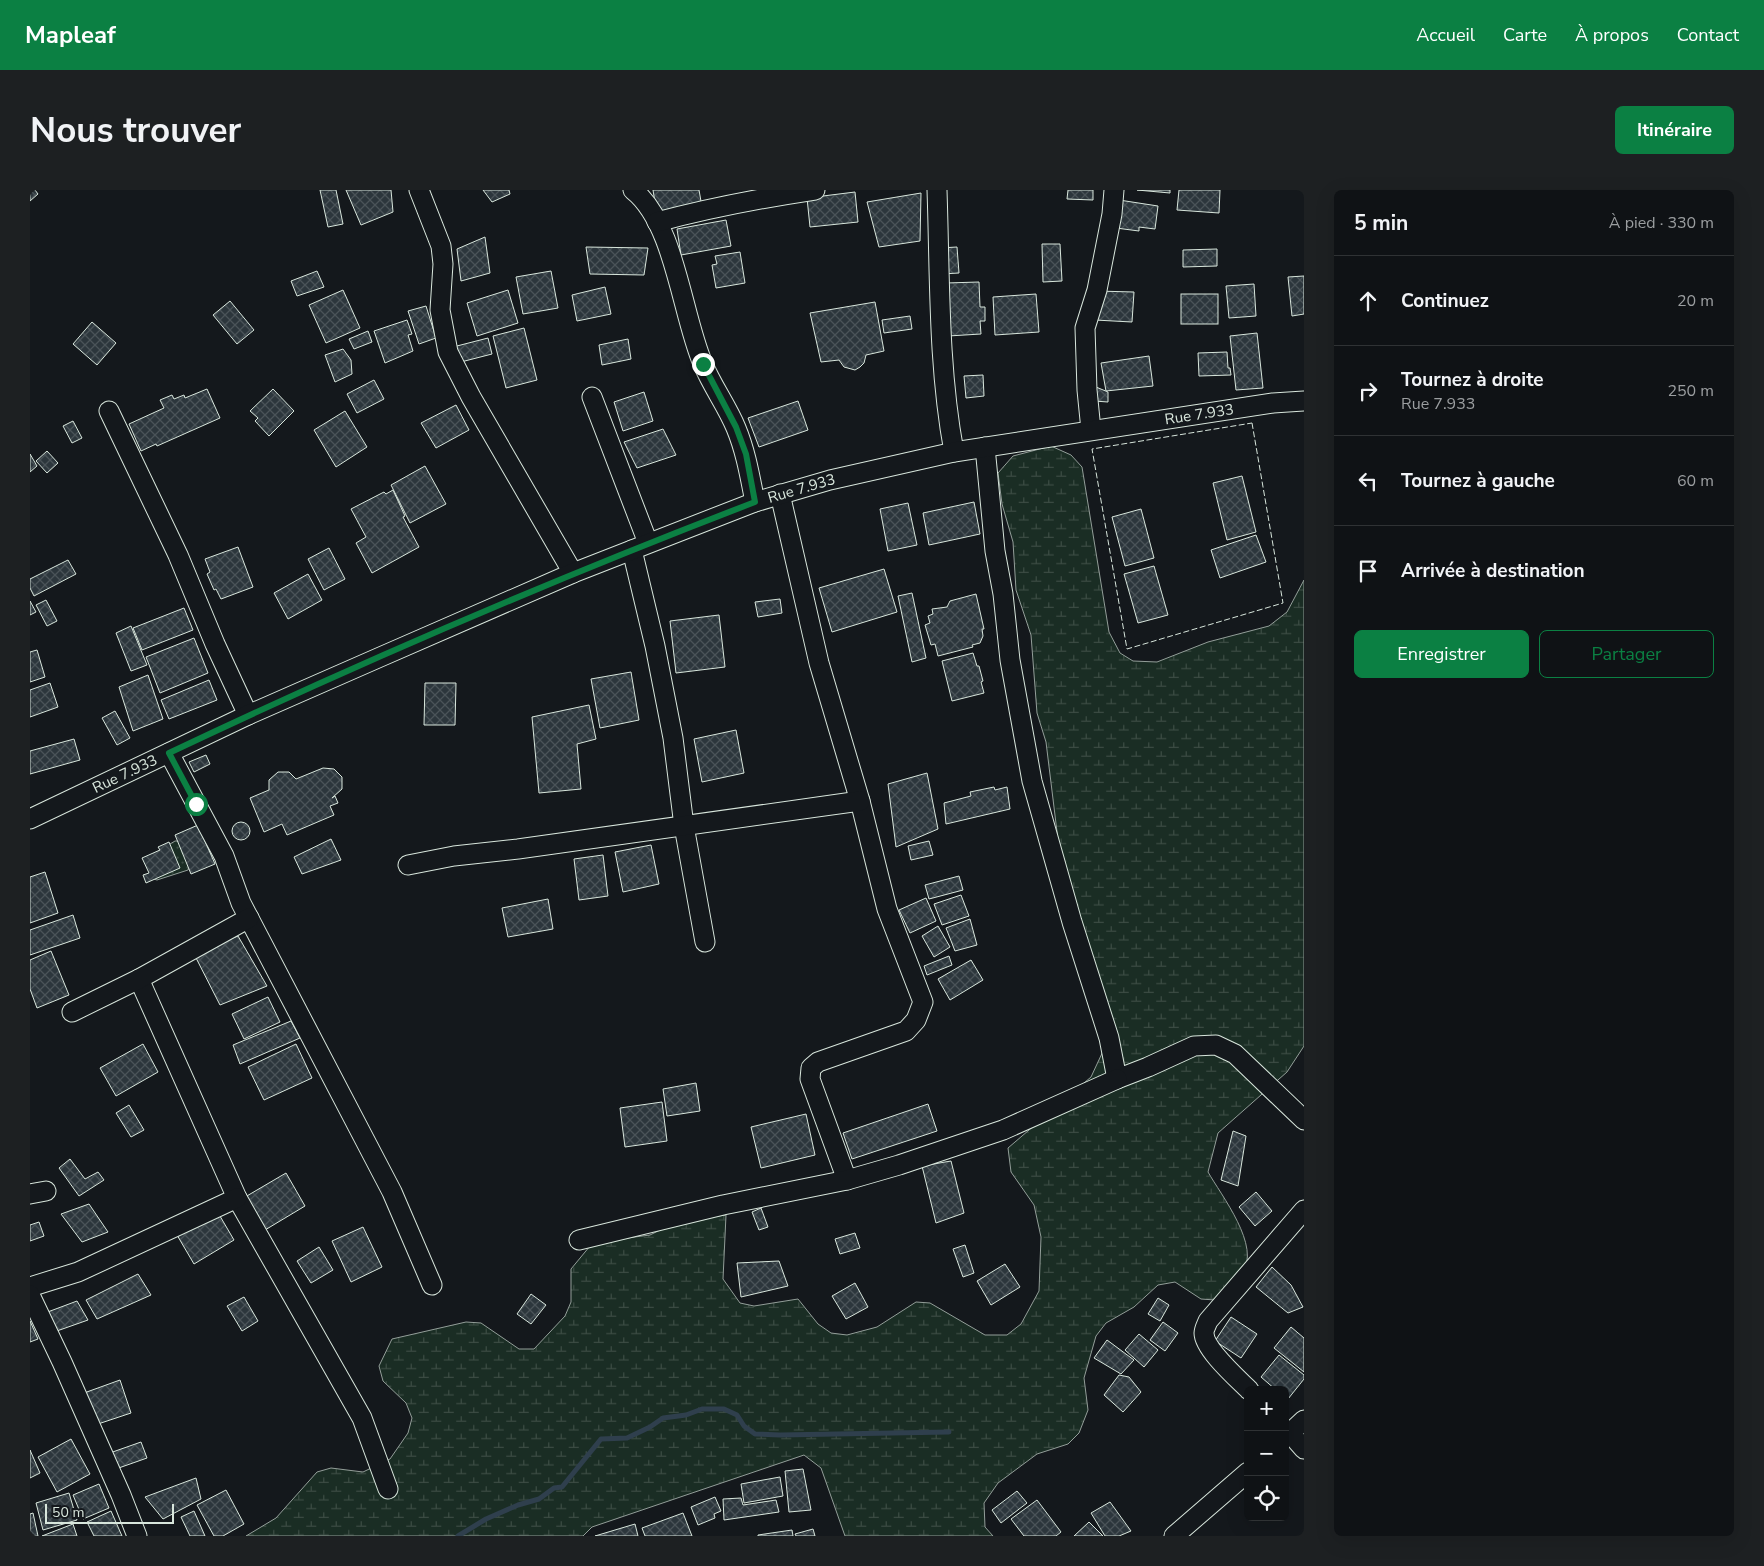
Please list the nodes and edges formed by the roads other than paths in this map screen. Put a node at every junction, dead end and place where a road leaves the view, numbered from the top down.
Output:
1 (419, 190) edge
2 (634, 190) edge
3 (815, 190) edge
4 (937, 190) edge
5 (1114, 190) edge
6 (657, 222) junction
7 (592, 397) dead end
8 (1304, 401) edge
9 (109, 411) dead end
10 (1091, 430) junction
11 (985, 447) junction
12 (954, 452) junction
13 (780, 494) junction
14 (755, 502) junction
15 (640, 546) junction
16 (573, 574) junction
17 (248, 716) junction
18 (169, 753) junction
19 (860, 802) junction
20 (30, 819) edge
21 (684, 826) junction
22 (408, 864) dead end
23 (249, 918) junction
24 (705, 942) dead end
25 (139, 979) junction
26 (72, 1012) dead end
27 (1117, 1078) junction
28 (1304, 1120) edge
29 (847, 1180) junction
30 (237, 1198) junction
31 (1304, 1210) edge
32 (579, 1240) dead end
33 (432, 1285) dead end
34 (30, 1287) edge
35 (30, 1295) edge
36 (1245, 1386) edge
37 (1304, 1420) edge
38 (1288, 1431) edge
39 (1289, 1434) edge
40 (1304, 1449) edge
41 (1244, 1475) edge
42 (388, 1489) dead end
43 (137, 1536) edge
44 (1174, 1536) edge

1 - 16 street
2 - 6 street
3 - 6 street
4 - 12 street
5 - 10 street
6 - 14 street
7 - 15 street
8 - 10 street, Rue 7.933
9 - 17 street
10 - 11 street, Rue 7.933
11 - 12 street, Rue 7.933
11 - 27 street
12 - 13 street, Rue 7.933
13 - 14 street, Rue 7.933
13 - 19 street
14 - 15 street, Rue 7.933
15 - 16 street, Rue 7.933
15 - 21 street
16 - 17 street, Rue 7.933
17 - 18 street, Rue 7.933
18 - 20 street, Rue 7.933
18 - 23 street
19 - 21 street
19 - 29 street
21 - 22 street
21 - 24 street
23 - 25 street
23 - 33 street
25 - 26 street
25 - 30 street
27 - 28 street
27 - 29 street
29 - 32 street
30 - 34 street
30 - 42 street
31 - 36 street
35 - 43 street
37 - 38 street
39 - 40 street
41 - 44 street

